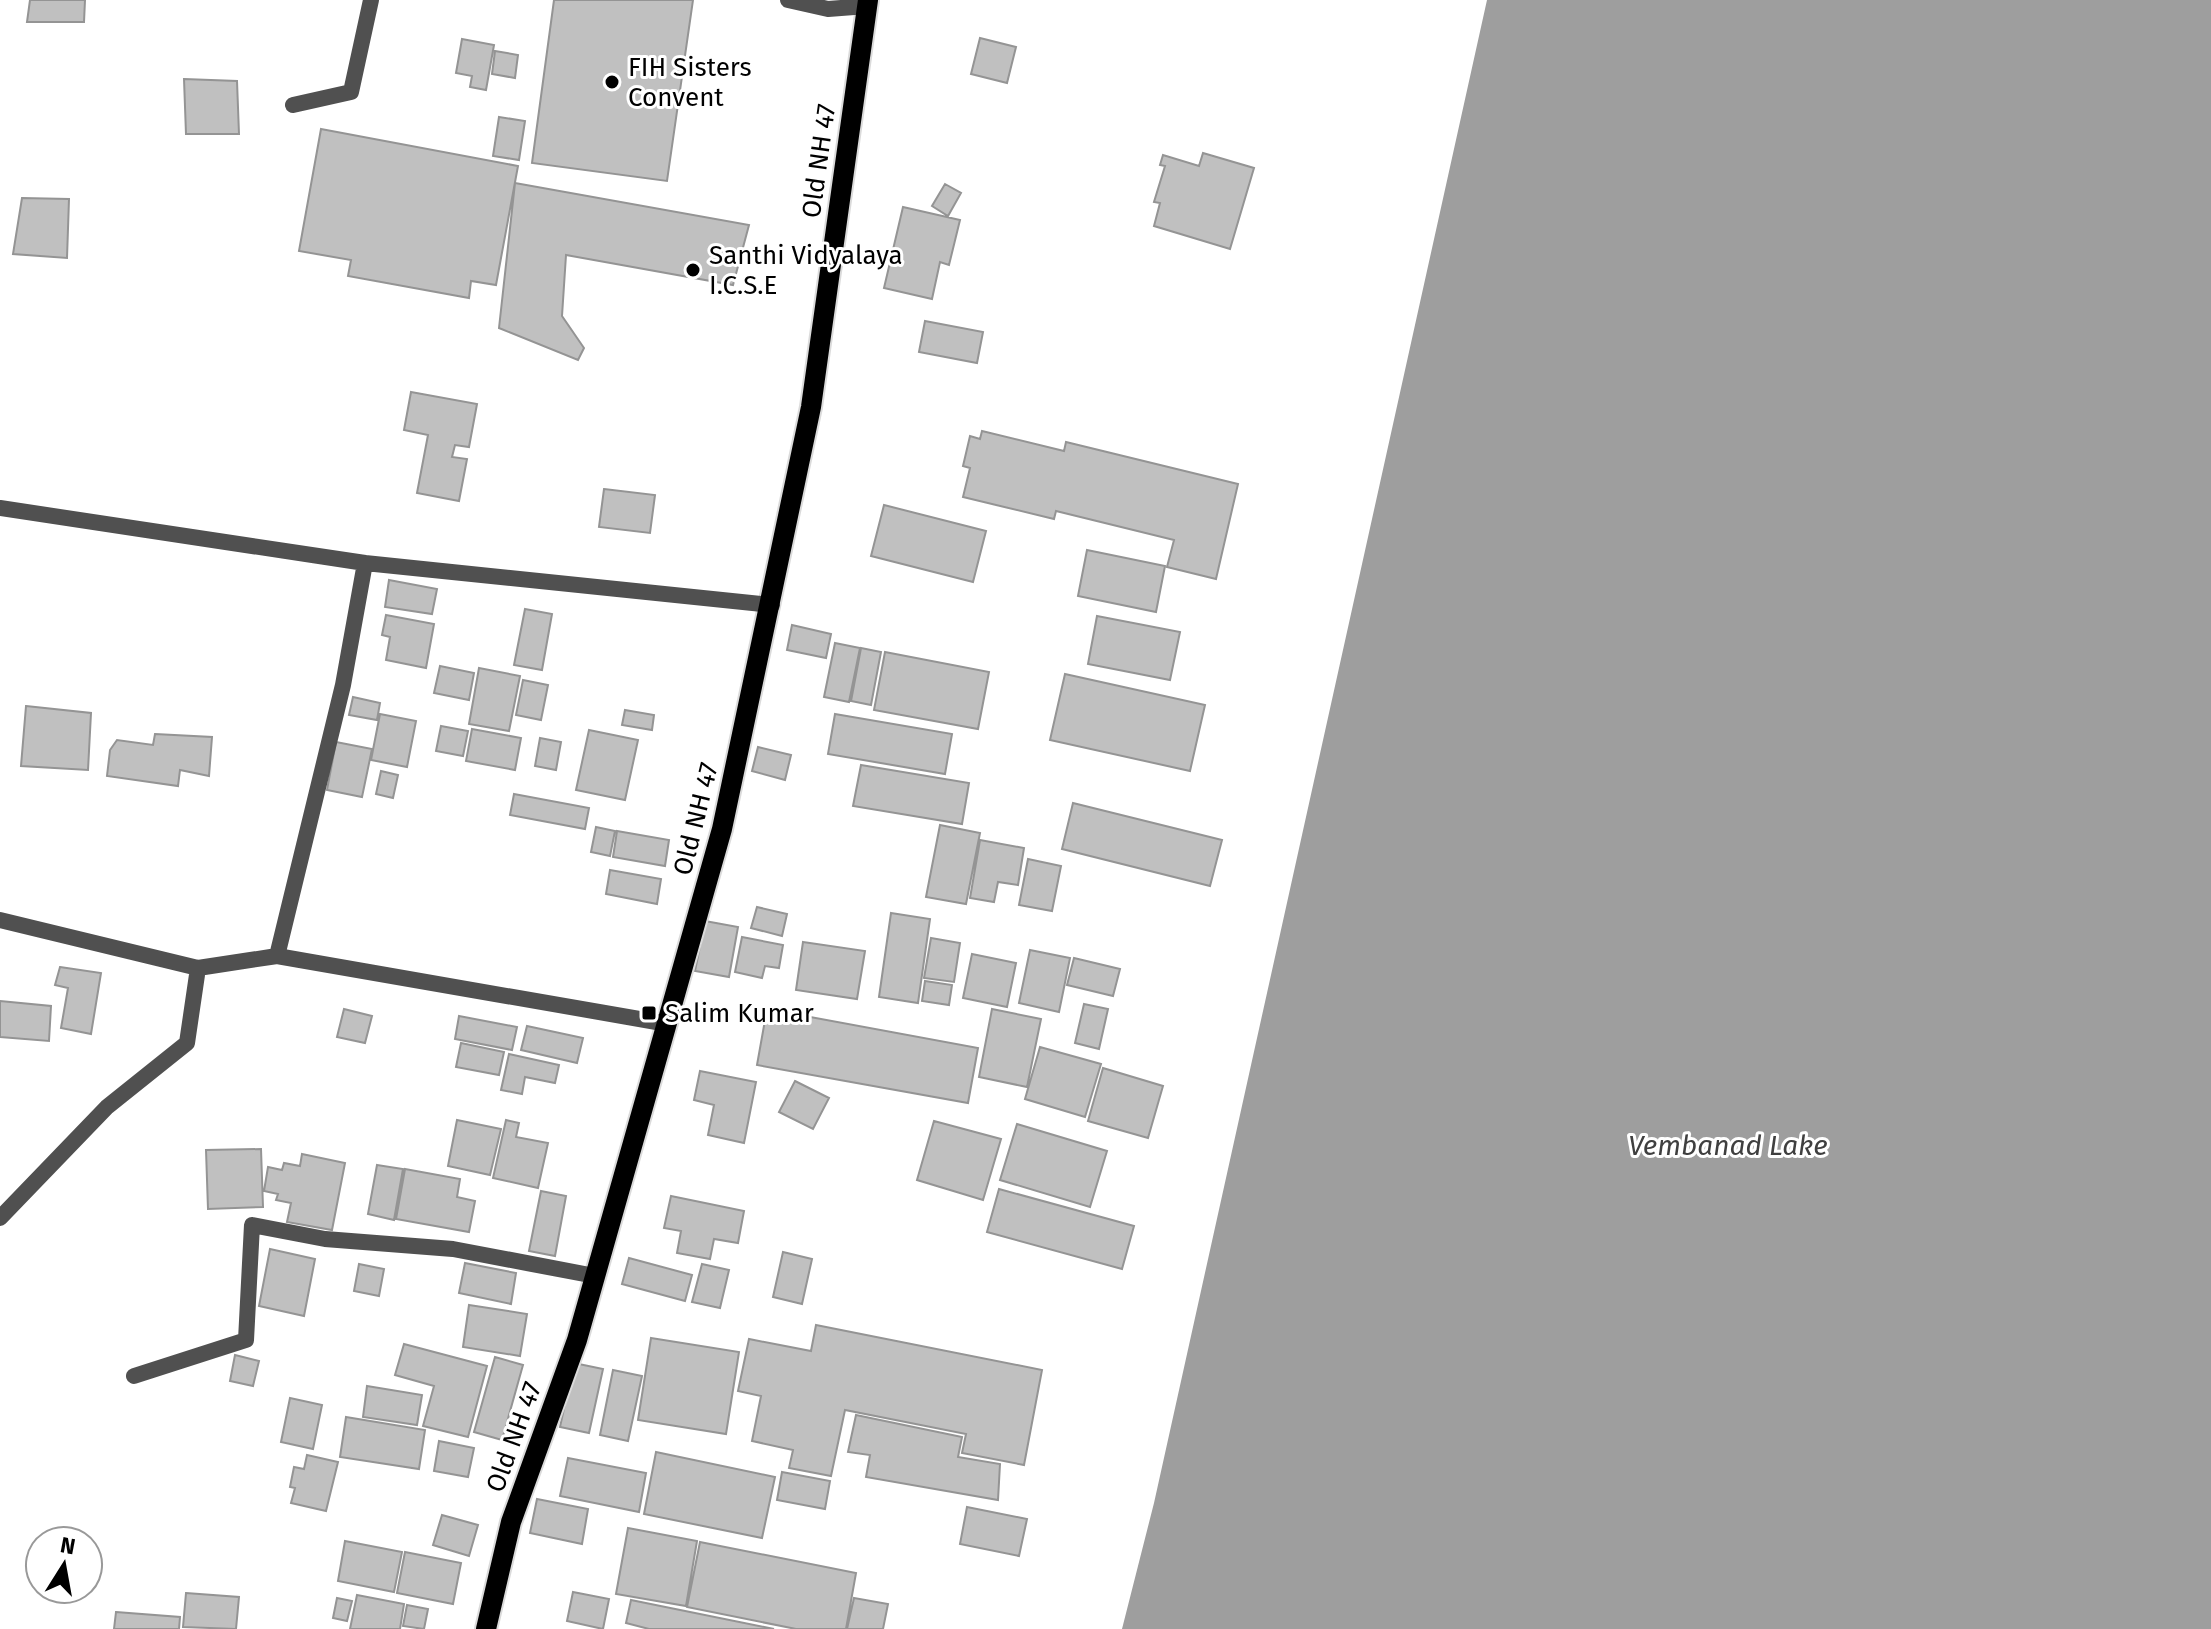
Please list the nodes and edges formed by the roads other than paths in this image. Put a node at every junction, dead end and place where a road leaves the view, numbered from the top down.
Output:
1 (371, 0) edge
2 (788, 0) edge
3 (867, 3) edge
4 (293, 105) dead end
5 (0, 508) edge
6 (365, 563) junction
7 (772, 605) junction
8 (0, 920) edge
9 (277, 956) junction
10 (198, 968) junction
11 (668, 1024) junction
12 (0, 1218) edge
13 (595, 1276) junction
14 (134, 1376) dead end
15 (486, 1629) edge

1 - 4 street
2 - 3 street
3 - 7 main road, Old NH 47
5 - 6 street
6 - 7 street
6 - 9 street
7 - 11 main road, Old NH 47
8 - 10 street
9 - 10 street
9 - 11 street
10 - 12 street
11 - 13 main road, Old NH 47
13 - 14 street
13 - 15 main road, Old NH 47

